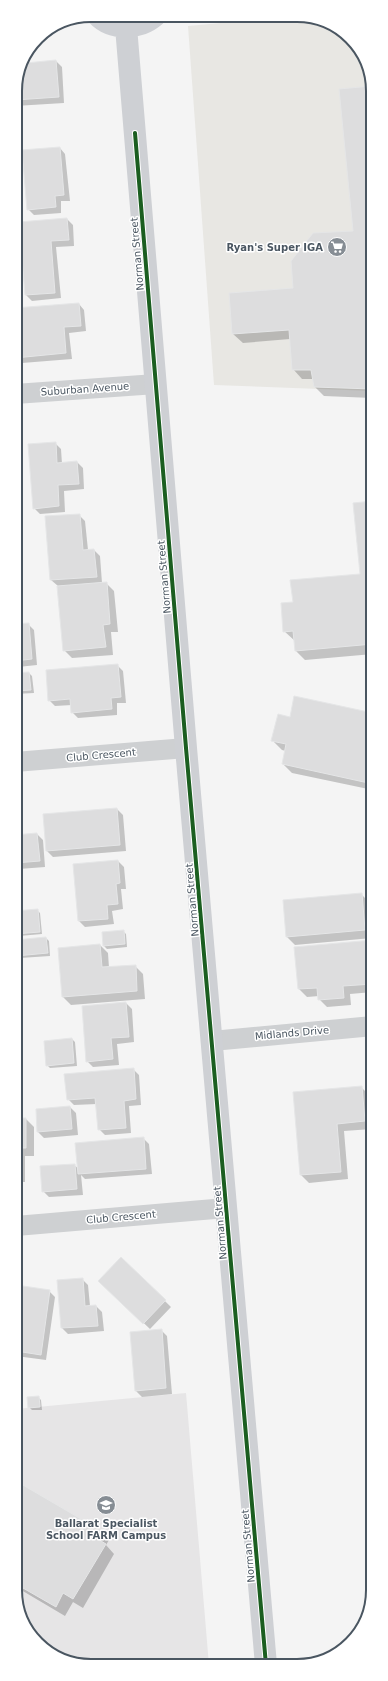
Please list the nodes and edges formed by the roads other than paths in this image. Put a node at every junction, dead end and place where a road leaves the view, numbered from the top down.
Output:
1 (109, 22) edge
2 (144, 22) edge
3 (126, 27) junction
4 (156, 384) junction
5 (22, 394) edge
6 (186, 748) junction
7 (22, 761) edge
8 (366, 1027) edge
9 (212, 1041) junction
10 (226, 1208) junction
11 (22, 1225) edge
12 (265, 1659) edge

1 - 3 main road
2 - 3 main road
3 - 4 main road, Norman Street
4 - 5 street, Suburban Avenue
4 - 6 main road, Norman Street
6 - 7 street, Club Crescent
6 - 9 main road, Norman Street
8 - 9 street, Midlands Drive
9 - 10 main road, Norman Street
10 - 11 street, Club Crescent
10 - 12 main road, Norman Street

